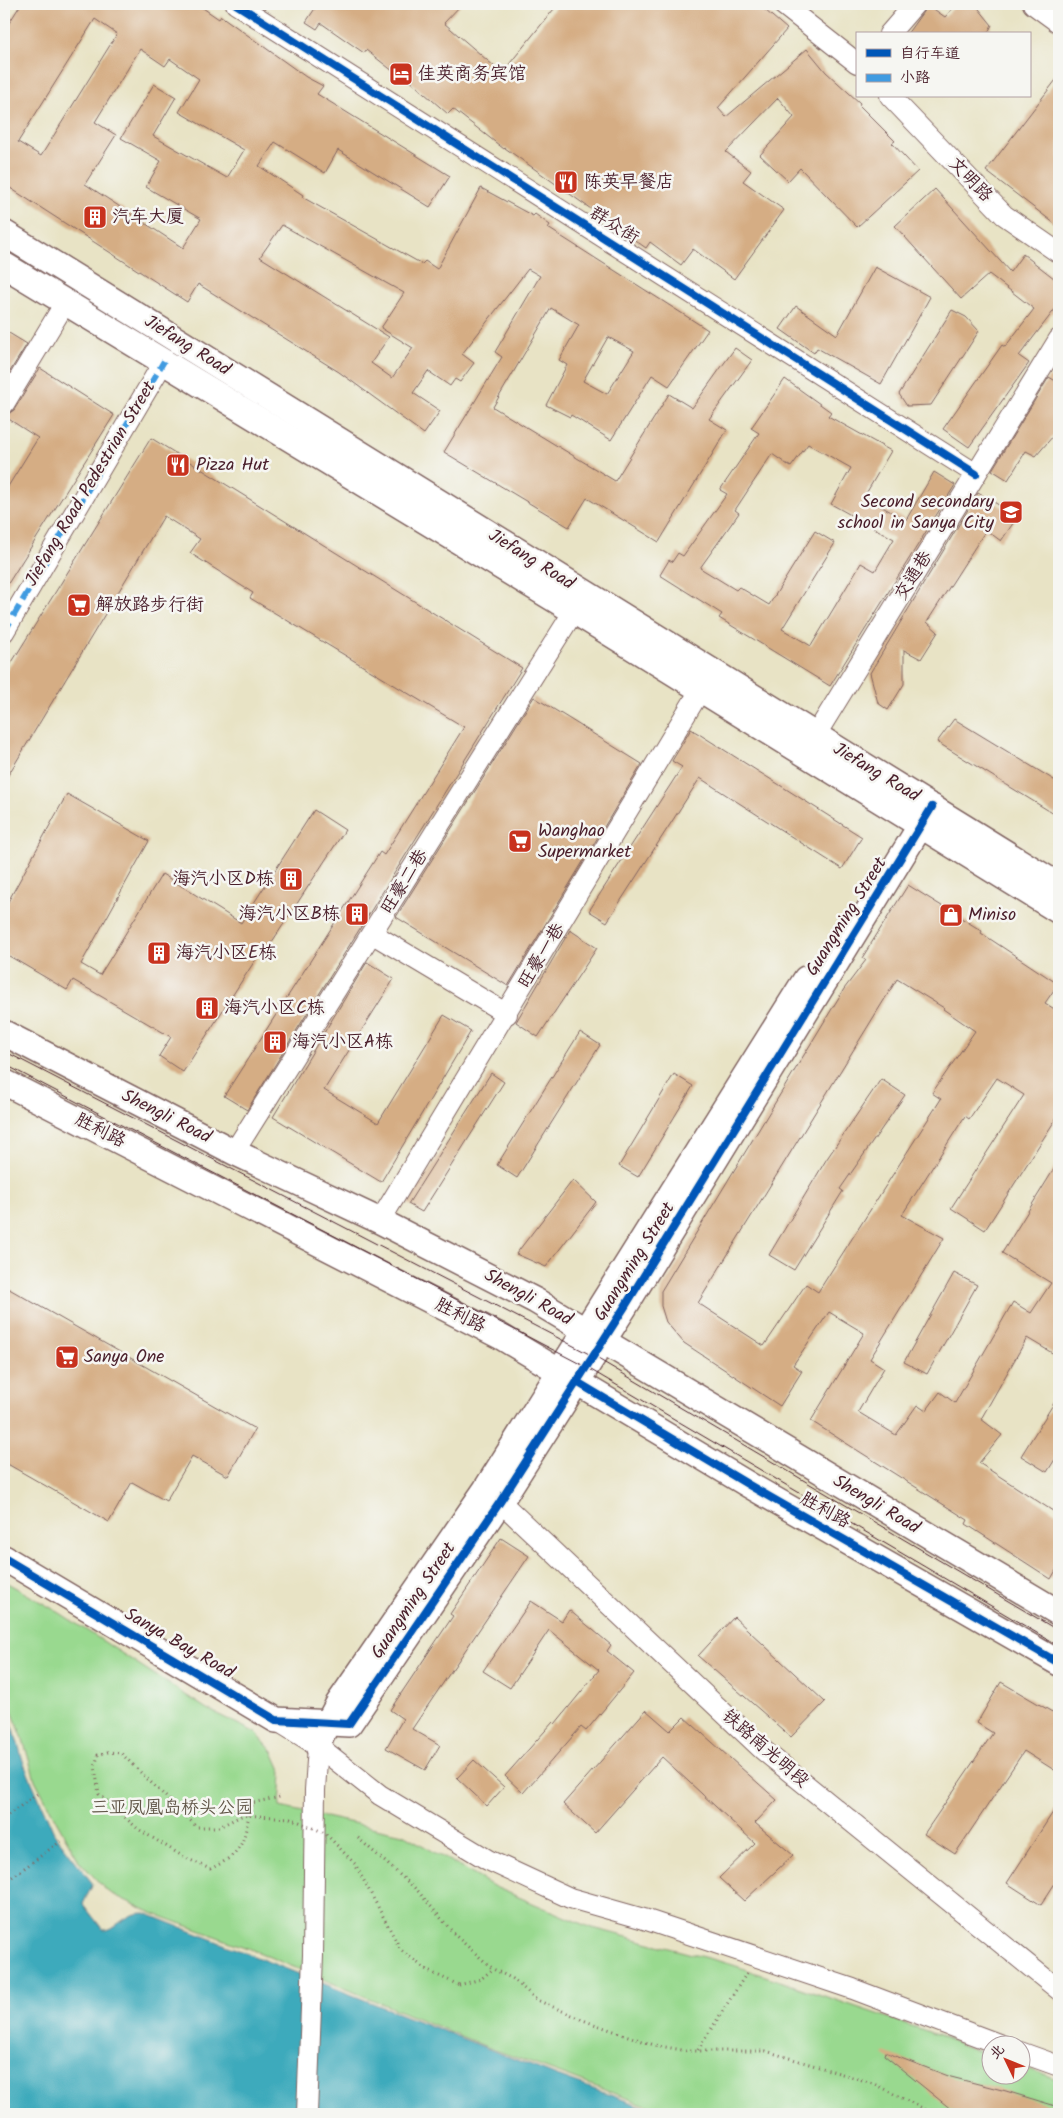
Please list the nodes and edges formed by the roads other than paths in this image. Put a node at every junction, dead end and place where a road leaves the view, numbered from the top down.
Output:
1 (236, 4) edge
2 (782, 4) edge
3 (915, 4) edge
4 (1033, 4) edge
5 (1059, 23) edge
6 (891, 32) edge
7 (856, 62) edge
8 (892, 98) edge
9 (4, 233) edge
10 (1059, 253) edge
11 (4, 265) edge
12 (65, 302) junction
13 (1059, 339) edge
14 (164, 361) junction
15 (4, 404) edge
16 (976, 474) junction
17 (574, 611) junction
18 (4, 632) edge
19 (701, 689) junction
20 (815, 736) junction
21 (920, 812) junction
22 (1059, 886) edge
23 (1059, 911) edge
24 (373, 934) junction
25 (507, 1014) junction
26 (4, 1033) edge
27 (4, 1082) edge
28 (234, 1152) junction
29 (380, 1221) junction
30 (594, 1336) junction
31 (568, 1376) junction
32 (493, 1496) junction
33 (4, 1558) edge
34 (1059, 1613) edge
35 (1059, 1664) edge
36 (276, 1720) junction
37 (338, 1723) junction
38 (318, 1746) junction
39 (1059, 1990) edge
40 (980, 2037) edge
41 (1030, 2056) edge
42 (1059, 2066) edge
43 (307, 2114) edge

1 - 16 street, 群众街
2 - 7 street
3 - 6 street
4 - 5 street
8 - 10 street, 文明路
9 - 20 main road, Jiefang Road
11 - 12 main road, Jiefang Road
12 - 14 main road, Jiefang Road
12 - 15 street
13 - 16 street, 交通巷
14 - 17 main road, Jiefang Road
14 - 18 street, Jiefang Road Pedestrian Street
16 - 20 street, 交通巷
17 - 19 main road, Jiefang Road
17 - 24 street, 旺豪二巷
19 - 21 main road, Jiefang Road
19 - 25 street, 旺豪一巷
20 - 21 main road, Jiefang Road
21 - 22 main road, Jiefang Road
21 - 23 main road, Jiefang Road
21 - 30 main road, Guangming Street
24 - 25 street
24 - 28 street, 旺豪二巷
25 - 29 street, 旺豪一巷
26 - 28 main road, Shengli Road
27 - 31 main road, 胜利路
28 - 29 main road, Shengli Road
29 - 30 main road, Shengli Road
30 - 31 main road, Guangming Street
30 - 34 main road, Shengli Road
31 - 32 main road, Guangming Street
31 - 35 main road, 胜利路
32 - 37 main road, Guangming Street
32 - 39 street, 铁路南光明段
33 - 36 main road, Sanya Bay Road
36 - 37 main road, Sanya Bay Road
36 - 38 street
37 - 38 main road, Guangming Street
38 - 40 street
38 - 43 street
41 - 42 street

